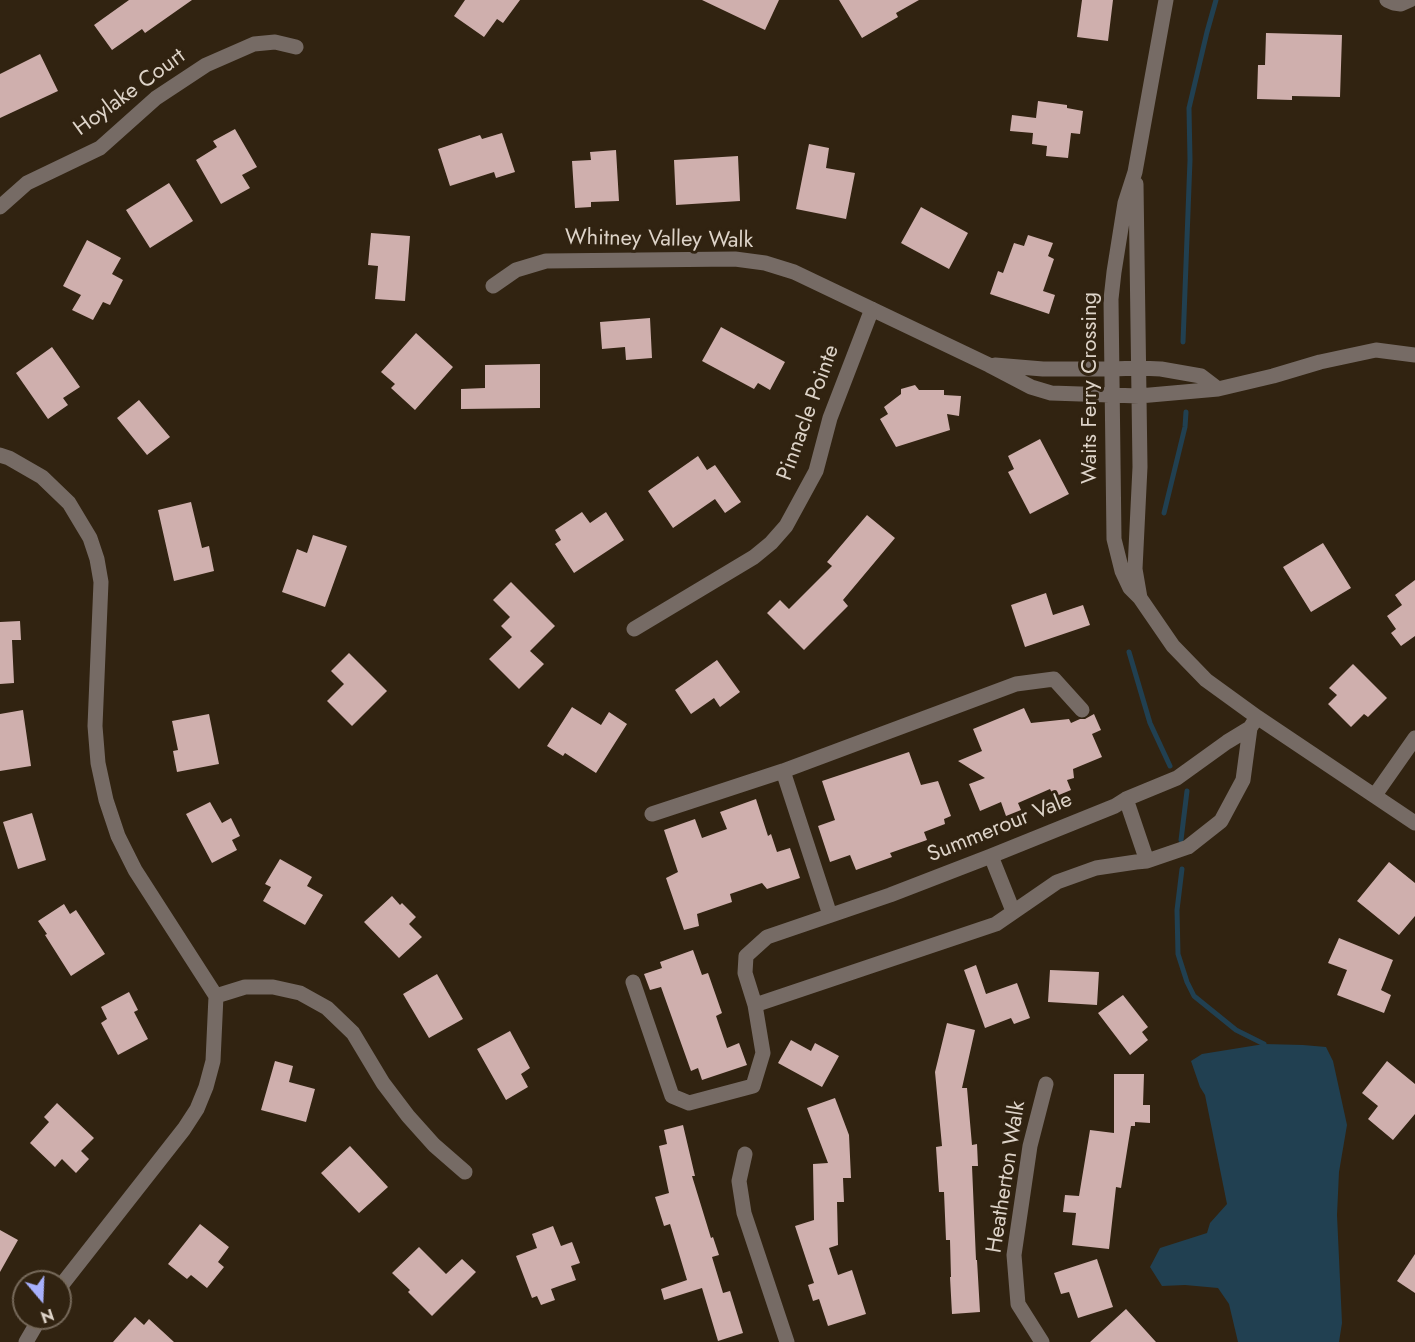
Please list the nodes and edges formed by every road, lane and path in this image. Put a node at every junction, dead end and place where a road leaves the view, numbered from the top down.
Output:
1 (1166, 0) edge
2 (1387, 0) edge
3 (1410, 0) edge
4 (296, 46) dead end
5 (1135, 172) junction
6 (0, 207) edge
7 (493, 286) dead end
8 (872, 309) junction
9 (1415, 355) edge
10 (989, 364) junction
11 (1139, 368) junction
12 (1112, 369) junction
13 (1218, 389) junction
14 (1112, 395) junction
15 (1139, 396) junction
16 (0, 455) edge
17 (1140, 598) junction
18 (634, 629) dead end
19 (1082, 710) dead end
20 (1253, 723) junction
21 (1415, 738) edge
22 (783, 771) junction
23 (1375, 795) junction
24 (1126, 799) junction
25 (652, 814) dead end
26 (1415, 823) edge
27 (991, 856) junction
28 (1147, 861) junction
29 (1013, 911) junction
30 (830, 915) junction
31 (633, 982) dead end
32 (216, 996) junction
33 (755, 1005) junction
34 (1046, 1084) dead end
35 (745, 1154) dead end
36 (465, 1172) dead end
37 (72, 1272) edge
38 (787, 1342) edge
39 (1042, 1342) edge

1 - 5 street, Waits Ferry Crossing
2 - 3 street
4 - 6 street, Hoylake Court
5 - 11 street, Waits Ferry Crossing
5 - 12 street, Waits Ferry Crossing
7 - 8 street, Whitney Valley Walk
8 - 10 street, Whitney Valley Walk
8 - 18 street, Pinnacle Pointe
9 - 13 street, Whitney Valley Walk
10 - 12 street, Whitney Valley Walk
10 - 14 street, Whitney Valley Walk
11 - 12 street, Whitney Valley Walk
11 - 13 street, Whitney Valley Walk
11 - 15 street, Waits Ferry Crossing
12 - 14 street, Waits Ferry Crossing
13 - 15 street, Whitney Valley Walk
14 - 15 street, Whitney Valley Walk
14 - 17 street, Waits Ferry Crossing
15 - 17 street, Waits Ferry Crossing
16 - 32 street
17 - 20 street, Waits Ferry Crossing
19 - 22 street
20 - 23 street, Waits Ferry Crossing
20 - 24 street, Summerour Vale
20 - 28 street
21 - 23 street
22 - 25 street
22 - 30 street
23 - 26 street, Waits Ferry Crossing
24 - 27 street, Summerour Vale
24 - 28 street
27 - 29 street
27 - 30 street, Summerour Vale
28 - 29 street
29 - 33 street
30 - 33 street, Summerour Vale
31 - 33 street
32 - 36 street
32 - 37 street
34 - 39 street, Heatherton Walk
35 - 38 street

